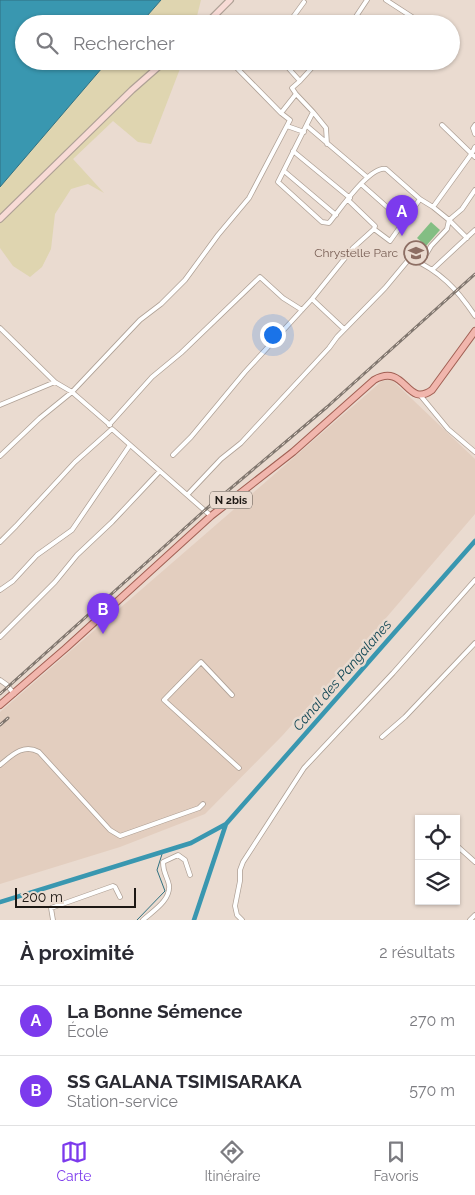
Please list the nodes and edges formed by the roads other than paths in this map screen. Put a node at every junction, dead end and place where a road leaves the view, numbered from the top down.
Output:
1 (230, 0) edge
2 (367, 0) edge
3 (386, 0) edge
4 (304, 2) dead end
5 (215, 15) edge
6 (295, 15) edge
7 (357, 15) edge
8 (409, 15) edge
9 (154, 70) edge
10 (239, 70) edge
11 (290, 70) edge
12 (310, 70) edge
13 (300, 81) junction
14 (296, 94) junction
15 (313, 112) junction
16 (281, 113) junction
17 (442, 125) dead end
18 (475, 125) edge
19 (287, 126) junction
20 (307, 126) junction
21 (304, 132) junction
22 (475, 134) edge
23 (327, 144) junction
24 (475, 147) edge
25 (293, 151) junction
26 (474, 155) edge
27 (284, 171) junction
28 (367, 177) junction
29 (361, 184) junction
30 (475, 190) edge
31 (349, 199) junction
32 (420, 199) junction
33 (433, 206) junction
34 (336, 215) junction
35 (0, 219) edge
36 (449, 220) junction
37 (404, 222) junction
38 (374, 229) junction
39 (475, 230) edge
40 (467, 238) junction
41 (422, 263) junction
42 (432, 270) junction
43 (312, 299) junction
44 (302, 310) junction
45 (475, 316) edge
46 (0, 328) edge
47 (344, 329) junction
48 (475, 331) edge
49 (55, 382) junction
50 (72, 392) junction
51 (420, 395) junction
52 (0, 405) edge
53 (111, 427) junction
54 (130, 445) junction
55 (475, 452) edge
56 (173, 455) dead end
57 (0, 456) edge
58 (160, 471) junction
59 (188, 494) junction
60 (211, 516) junction
61 (0, 542) edge
62 (475, 580) edge
63 (0, 590) edge
64 (0, 637) edge
65 (475, 643) edge
66 (0, 680) edge
67 (14, 694) junction
68 (232, 696) dead end
69 (0, 705) edge
70 (382, 737) dead end
71 (0, 765) edge
72 (239, 768) dead end
73 (203, 804) dead end
74 (460, 849) edge
75 (475, 862) edge
76 (190, 875) dead end
77 (120, 897) dead end
78 (475, 915) edge
79 (53, 920) edge
80 (143, 920) edge
81 (242, 920) edge
82 (470, 920) edge

1 - 5 main road
2 - 7 street
3 - 8 street
4 - 6 street
9 - 35 main road
10 - 16 street
11 - 13 street
12 - 13 street
13 - 14 street
14 - 15 street
14 - 16 street
15 - 20 street
15 - 23 street
16 - 19 street
17 - 26 street
18 - 22 street
19 - 21 street
19 - 50 street
20 - 21 street
20 - 23 street
21 - 25 street
23 - 28 street
24 - 26 street
25 - 27 street
25 - 31 street
26 - 33 street
27 - 34 street
27 - 34 street
28 - 29 street
28 - 32 street
29 - 31 street
29 - 37 street
30 - 36 street
31 - 34 street
31 - 38 street
32 - 33 street
32 - 37 street
33 - 36 street
36 - 40 street
36 - 41 street
37 - 38 street
38 - 43 street
39 - 40 street
40 - 42 street
41 - 42 street
41 - 47 street
42 - 45 street
43 - 44 street
43 - 47 street
44 - 53 street
44 - 56 street
46 - 49 street
47 - 59 street
48 - 51 main road
49 - 50 street
49 - 52 street
50 - 53 street
50 - 57 street
51 - 55 street
51 - 60 main road, N 2bis
53 - 54 street
53 - 61 street
54 - 58 street
54 - 63 street
58 - 59 street
58 - 64 street
59 - 60 street
60 - 67 main road, N 2bis
62 - 81 street
65 - 70 street
66 - 67 street
67 - 69 main road, N 2bis
68 - 72 street
71 - 73 street
74 - 75 street
76 - 80 street
77 - 79 street
78 - 82 street

